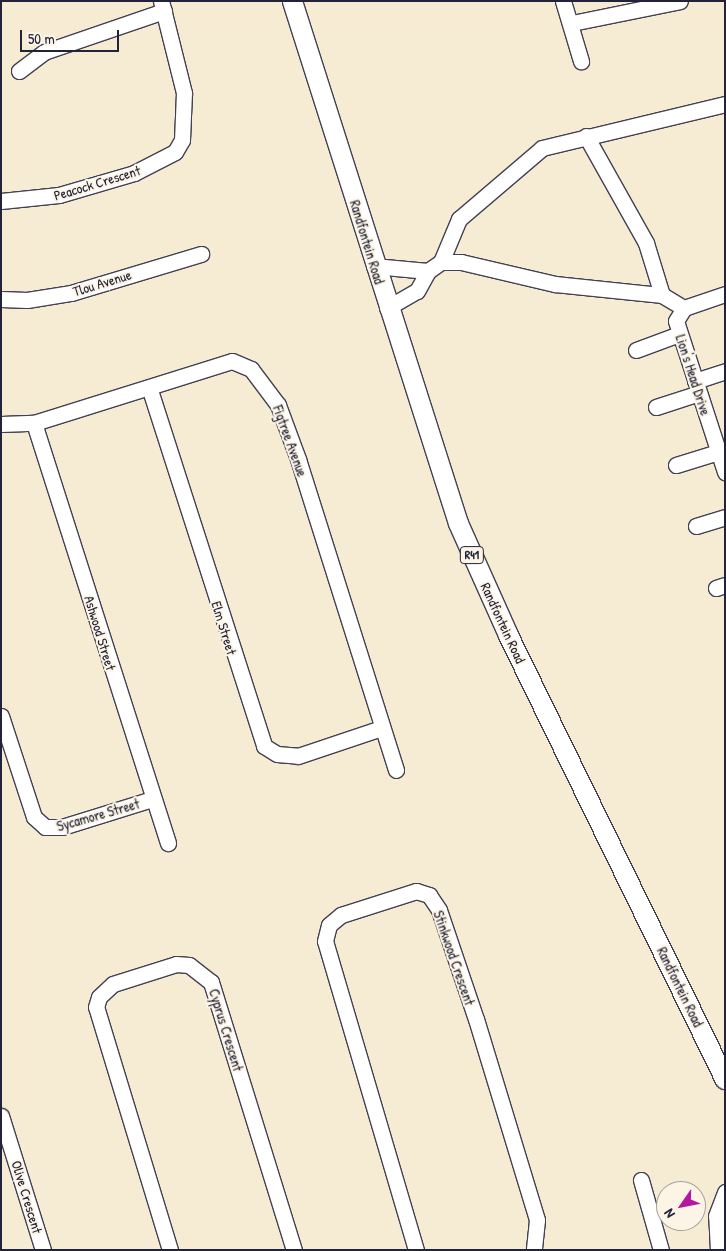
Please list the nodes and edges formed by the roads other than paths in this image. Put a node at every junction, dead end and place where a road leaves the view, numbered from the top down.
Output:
1 (292, 1) edge
2 (563, 1) edge
3 (680, 1) edge
4 (162, 6) edge
5 (621, 8) edge
6 (572, 23) junction
7 (580, 61) dead end
8 (19, 71) dead end
9 (725, 104) edge
10 (586, 136) junction
11 (1, 201) edge
12 (201, 254) dead end
13 (441, 262) junction
14 (374, 266) junction
15 (428, 271) junction
16 (725, 294) edge
17 (662, 295) junction
18 (1, 298) edge
19 (387, 308) junction
20 (684, 308) junction
21 (679, 334) junction
22 (636, 350) dead end
23 (725, 372) edge
24 (697, 387) junction
25 (150, 390) junction
26 (656, 407) dead end
27 (34, 423) junction
28 (1, 424) edge
29 (719, 435) edge
30 (718, 452) junction
31 (676, 465) dead end
32 (725, 472) edge
33 (725, 517) edge
34 (696, 526) dead end
35 (1, 716) edge
36 (381, 728) junction
37 (396, 770) dead end
38 (152, 799) junction
39 (168, 843) dead end
40 (725, 1079) edge
41 (1, 1116) edge
42 (641, 1180) dead end
43 (725, 1192) edge
44 (43, 1250) edge
45 (170, 1250) edge
46 (294, 1250) edge
47 (416, 1250) edge
48 (534, 1250) edge
49 (661, 1250) edge
50 (718, 1250) edge

1 - 14 main road, Randfontein Road / R41
2 - 6 street
3 - 5 street
4 - 8 street
4 - 11 street, Peacock Crescent
5 - 6 street
6 - 7 street
9 - 10 street
10 - 13 street
10 - 17 street
12 - 18 street, Tlou Avenue
13 - 15 street
13 - 17 street
14 - 15 street
14 - 19 main road, Randfontein Road / R41
15 - 19 street
16 - 20 street
17 - 20 street
19 - 40 main road, Randfontein Road / R41
20 - 21 street, Lion's Head Drive
21 - 22 street
21 - 24 street, Lion's Head Drive
23 - 24 street
24 - 26 street
24 - 29 street, Lion's Head Drive
25 - 27 street, Figtree Avenue
25 - 36 street, Figtree Avenue
25 - 36 street, Elm Street
27 - 28 street, Figtree Avenue
27 - 38 street, Ashwood Street
29 - 30 street, Lion's Head Drive
30 - 31 street
30 - 32 street, Lion's Head Drive
33 - 34 street
35 - 38 street, Sycamore Street
36 - 37 street, Figtree Avenue
38 - 39 street, Ashwood Street
41 - 44 street, Olive Crescent
42 - 49 street
43 - 50 street
45 - 46 street, Cyprus Crescent
47 - 48 street, Stinkwood Crescent

